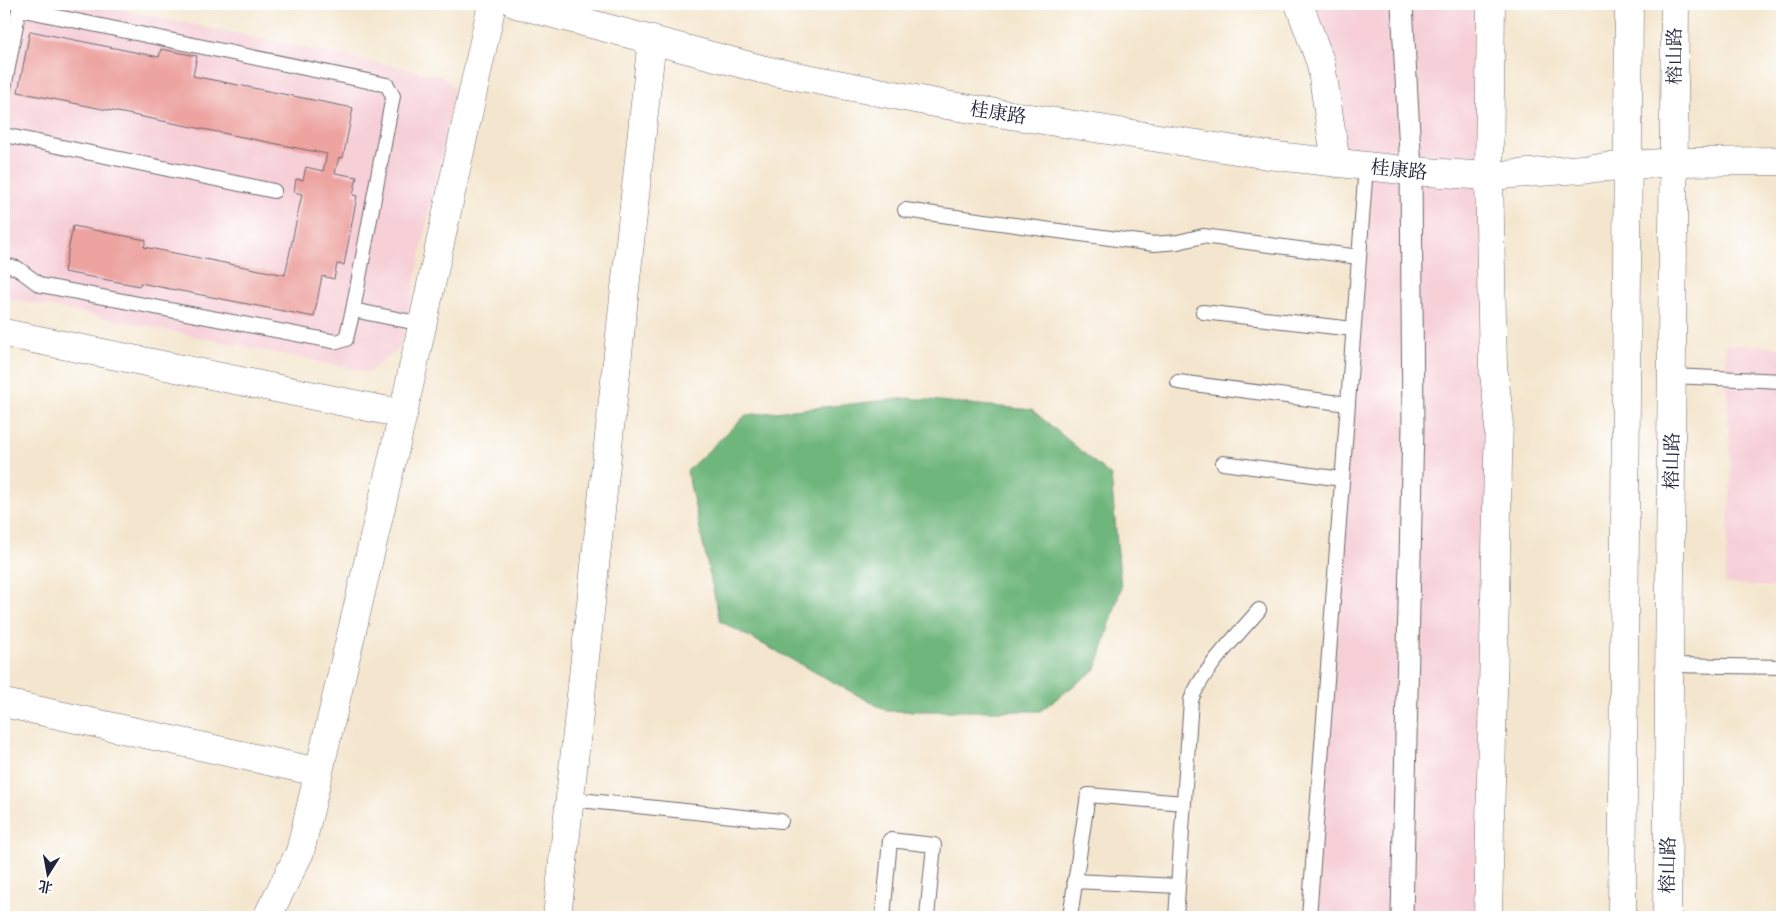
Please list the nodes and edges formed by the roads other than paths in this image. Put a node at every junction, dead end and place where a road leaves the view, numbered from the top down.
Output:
1 (492, 4) edge
2 (516, 4) edge
3 (1299, 4) edge
4 (1402, 4) edge
5 (1491, 4) edge
6 (1629, 4) edge
7 (1675, 4) edge
8 (652, 39) junction
9 (4, 88) edge
10 (4, 135) edge
11 (1782, 161) edge
12 (1674, 162) junction
13 (1336, 163) junction
14 (1628, 165) junction
15 (1366, 166) junction
16 (1411, 171) junction
17 (1489, 176) junction
18 (274, 192) dead end
19 (906, 210) dead end
20 (1359, 257) junction
21 (4, 265) edge
22 (353, 310) junction
23 (1203, 312) dead end
24 (422, 324) junction
25 (1353, 329) junction
26 (4, 333) edge
27 (1672, 376) junction
28 (1782, 381) edge
29 (1178, 382) dead end
30 (1348, 404) junction
31 (403, 414) junction
32 (1223, 463) dead end
33 (1342, 479) junction
34 (1259, 610) dead end
35 (1670, 665) junction
36 (1782, 666) edge
37 (4, 703) edge
38 (318, 772) junction
39 (570, 800) junction
40 (1184, 804) junction
41 (781, 821) dead end
42 (1074, 881) junction
43 (1178, 886) junction
44 (266, 917) edge
45 (557, 917) edge
46 (883, 917) edge
47 (927, 917) edge
48 (1070, 917) edge
49 (1176, 917) edge
50 (1309, 917) edge
51 (1402, 917) edge
52 (1488, 917) edge
53 (1622, 917) edge
54 (1667, 917) edge

1 - 24 street
2 - 8 street, 桂康路
3 - 13 street
4 - 16 street
5 - 17 street
6 - 14 street
7 - 12 street, 榕山路
8 - 13 street, 桂康路
8 - 39 street
9 - 22 lane
10 - 18 lane
11 - 12 street, 桂康路
12 - 14 street, 桂康路
12 - 27 street, 榕山路
13 - 15 street, 桂康路
14 - 17 street, 桂康路
14 - 53 street
15 - 16 street, 桂康路
15 - 20 lane
16 - 17 street, 桂康路
16 - 51 street
17 - 52 street
19 - 20 lane
20 - 25 lane
21 - 22 lane
22 - 24 lane
23 - 25 lane
24 - 31 street
25 - 30 lane
26 - 31 street
27 - 28 lane
27 - 35 street, 榕山路
29 - 30 lane
30 - 33 lane
31 - 38 street
32 - 33 lane
33 - 50 lane
34 - 40 lane
35 - 36 lane
35 - 54 street, 榕山路
37 - 38 street
38 - 44 street
39 - 41 lane
39 - 45 street
40 - 42 lane
40 - 43 lane
42 - 43 lane
42 - 48 lane
43 - 49 lane
46 - 47 lane

